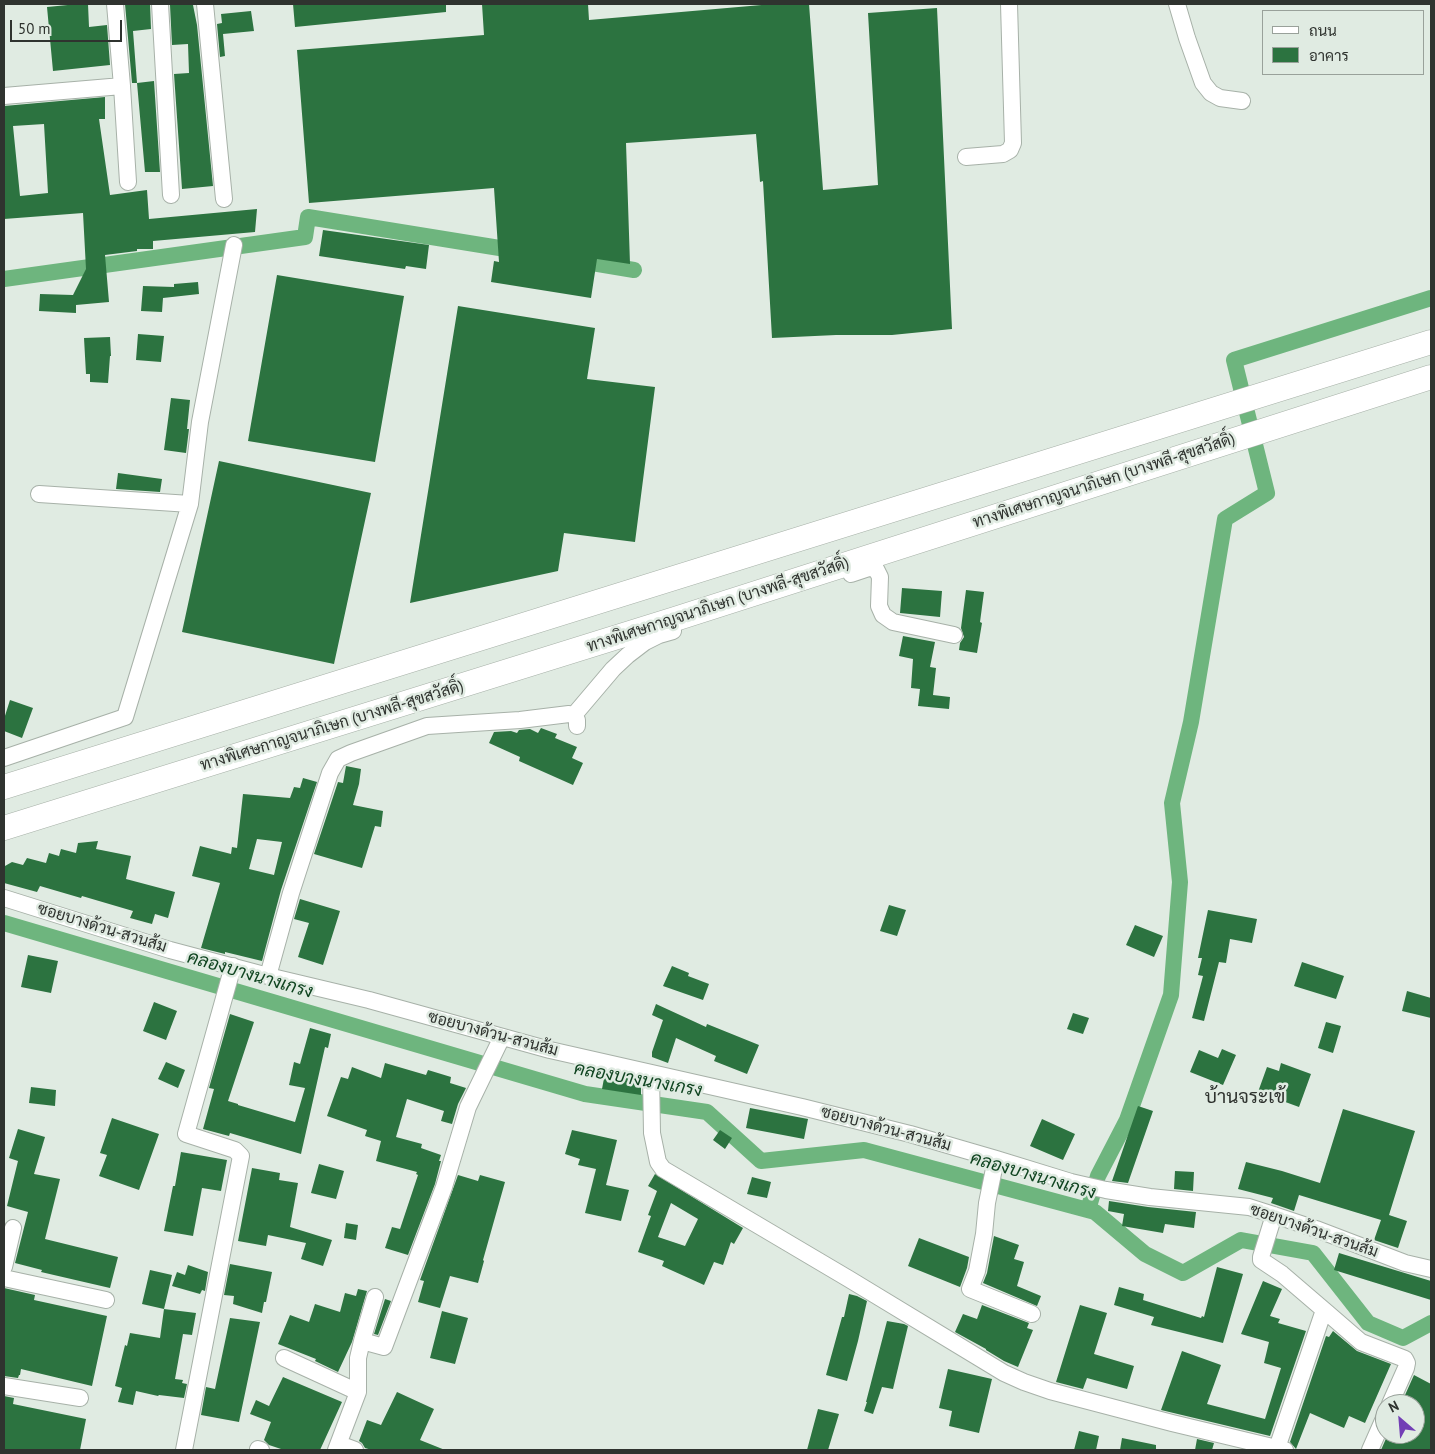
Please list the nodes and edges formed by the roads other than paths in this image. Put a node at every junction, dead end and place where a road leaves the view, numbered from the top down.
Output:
1 (115, 4) edge
2 (160, 4) edge
3 (205, 4) edge
4 (1009, 4) edge
5 (1177, 4) edge
6 (122, 86) junction
7 (4, 96) edge
8 (1242, 101) dead end
9 (966, 157) dead end
10 (128, 182) dead end
11 (171, 195) dead end
12 (224, 199) dead end
13 (234, 245) dead end
14 (1431, 342) edge
15 (1431, 377) edge
16 (39, 494) dead end
17 (190, 504) junction
18 (954, 634) dead end
19 (4, 758) edge
20 (4, 786) edge
21 (4, 828) edge
22 (4, 898) edge
23 (233, 966) junction
24 (268, 976) junction
25 (502, 1037) junction
26 (651, 1076) junction
27 (994, 1165) junction
28 (1273, 1219) junction
29 (13, 1228) dead end
30 (4, 1267) edge
31 (1431, 1269) edge
32 (4, 1278) edge
33 (375, 1298) dead end
34 (106, 1300) dead end
35 (1324, 1310) junction
36 (1032, 1314) dead end
37 (362, 1341) junction
38 (284, 1358) dead end
39 (4, 1386) edge
40 (358, 1392) junction
41 (1394, 1394) edge
42 (80, 1398) dead end
43 (338, 1447) edge
44 (1281, 1449) edge
45 (184, 1450) edge
46 (355, 1450) edge

1 - 6 street
2 - 11 street
3 - 12 street
4 - 9 street
5 - 8 street
6 - 7 street
6 - 10 street
13 - 17 street
14 - 20 highway
15 - 21 highway, ทางพิเศษกาญจนาภิเษก (บางพลี-สุขสวัสดิ์)
16 - 17 street
17 - 19 street
18 - 24 street
22 - 23 street, ซอยบางด้วน-สวนส้ม
23 - 24 street, ซอยบางด้วน-สวนส้ม
23 - 45 street
24 - 25 street, ซอยบางด้วน-สวนส้ม
25 - 26 street, ซอยบางด้วน-สวนส้ม
25 - 37 street
26 - 27 street, ซอยบางด้วน-สวนส้ม
26 - 44 street
27 - 28 street, ซอยบางด้วน-สวนส้ม
27 - 36 street
28 - 31 street, ซอยบางด้วน-สวนส้ม
28 - 35 street
29 - 30 street
32 - 34 street
33 - 37 street
35 - 41 street
35 - 44 street
37 - 40 street
38 - 40 street
39 - 42 street
40 - 43 street
43 - 46 street

